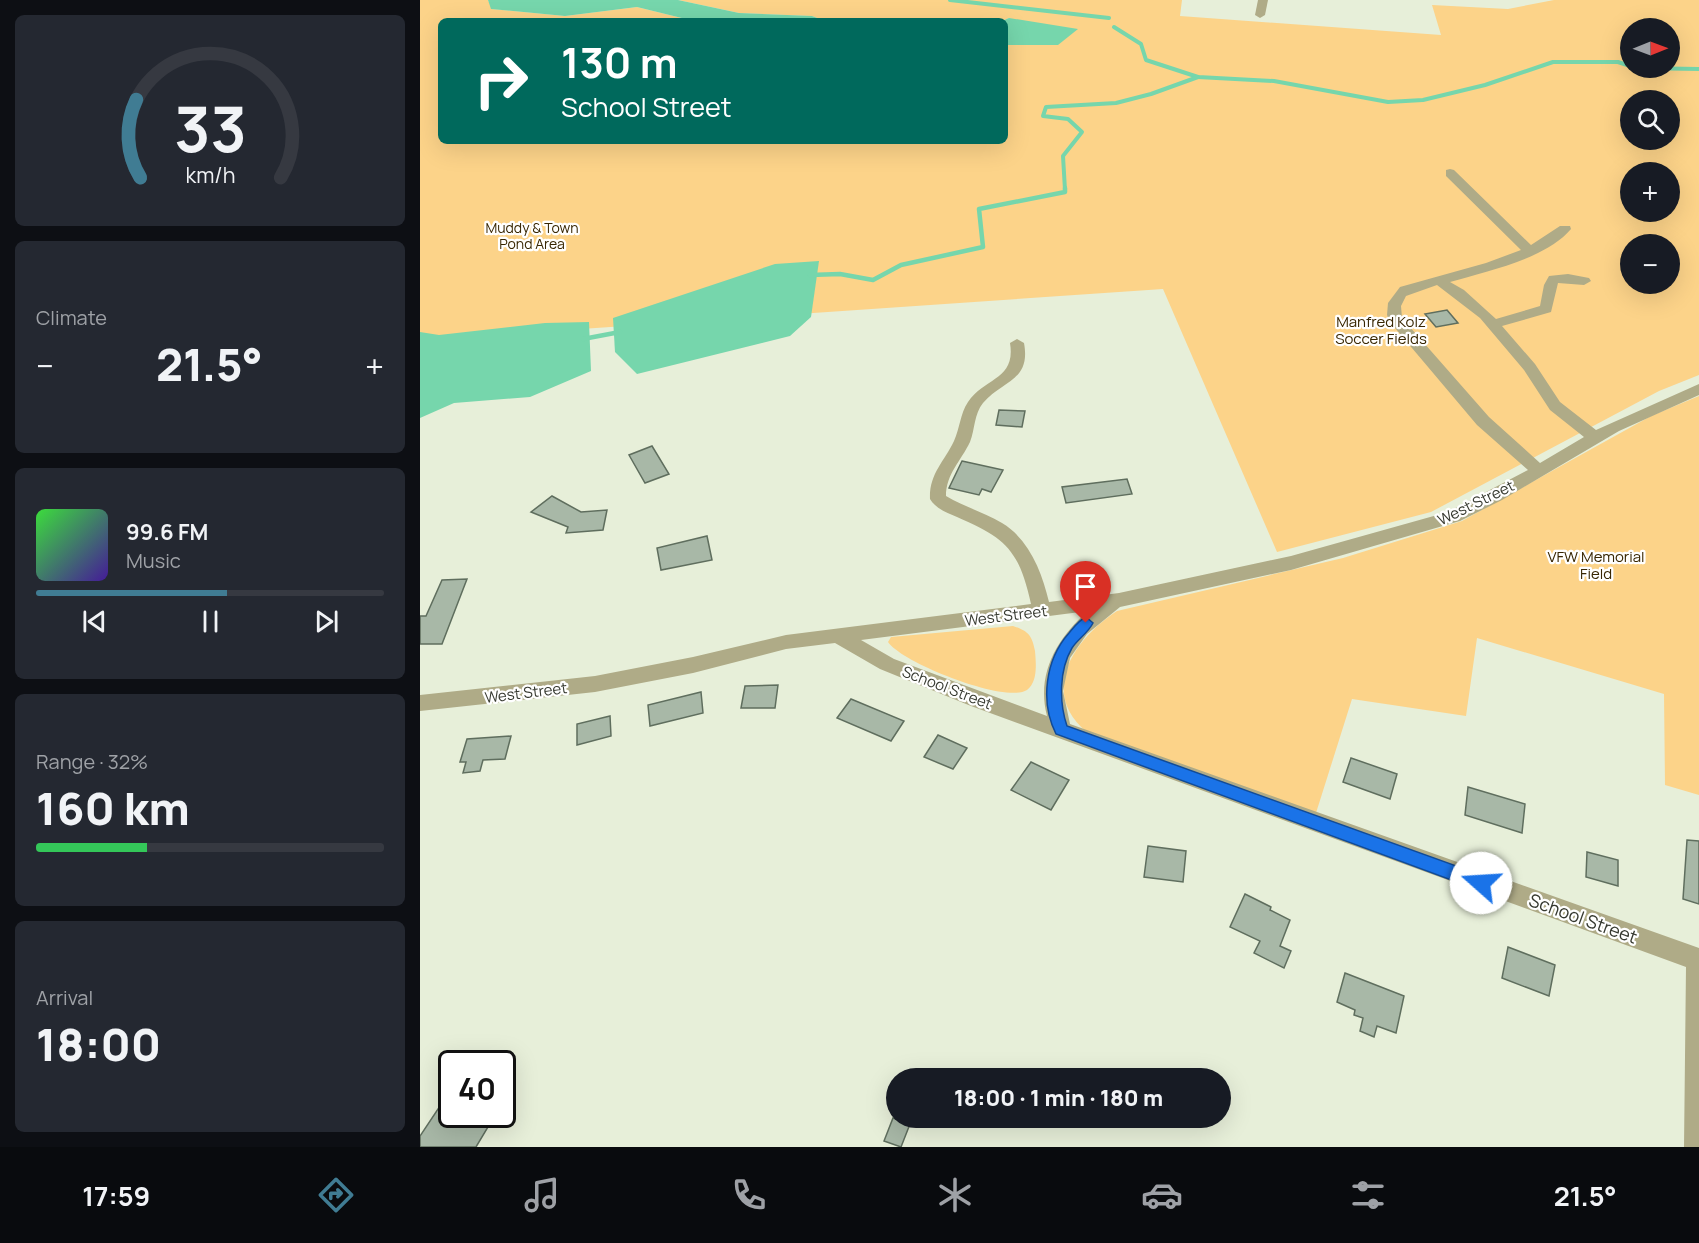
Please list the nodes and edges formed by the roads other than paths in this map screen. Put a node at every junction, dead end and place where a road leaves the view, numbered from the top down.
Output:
1 (1263, 0) edge
2 (1260, 15) dead end
3 (1450, 173) dead end
4 (1564, 229) dead end
5 (1530, 251) junction
6 (1439, 281) junction
7 (1584, 281) dead end
8 (1493, 324) junction
9 (1017, 343) dead end
10 (1699, 389) edge
11 (1595, 437) junction
12 (1538, 470) junction
13 (1119, 600) junction
14 (1042, 611) junction
15 (837, 636) junction
16 (420, 703) edge
17 (1061, 730) junction
18 (1698, 960) edge
19 (1697, 1147) edge

1 - 2 street
3 - 5 street
4 - 5 street
5 - 6 street
6 - 8 street
6 - 12 street
7 - 8 street
8 - 11 street
9 - 14 street
10 - 11 street, West Street
11 - 12 street, West Street
12 - 13 street, West Street
13 - 14 street, West Street
13 - 17 street
14 - 15 street, West Street
15 - 16 street, West Street
15 - 17 street, School Street
17 - 18 street, School Street
18 - 19 street

